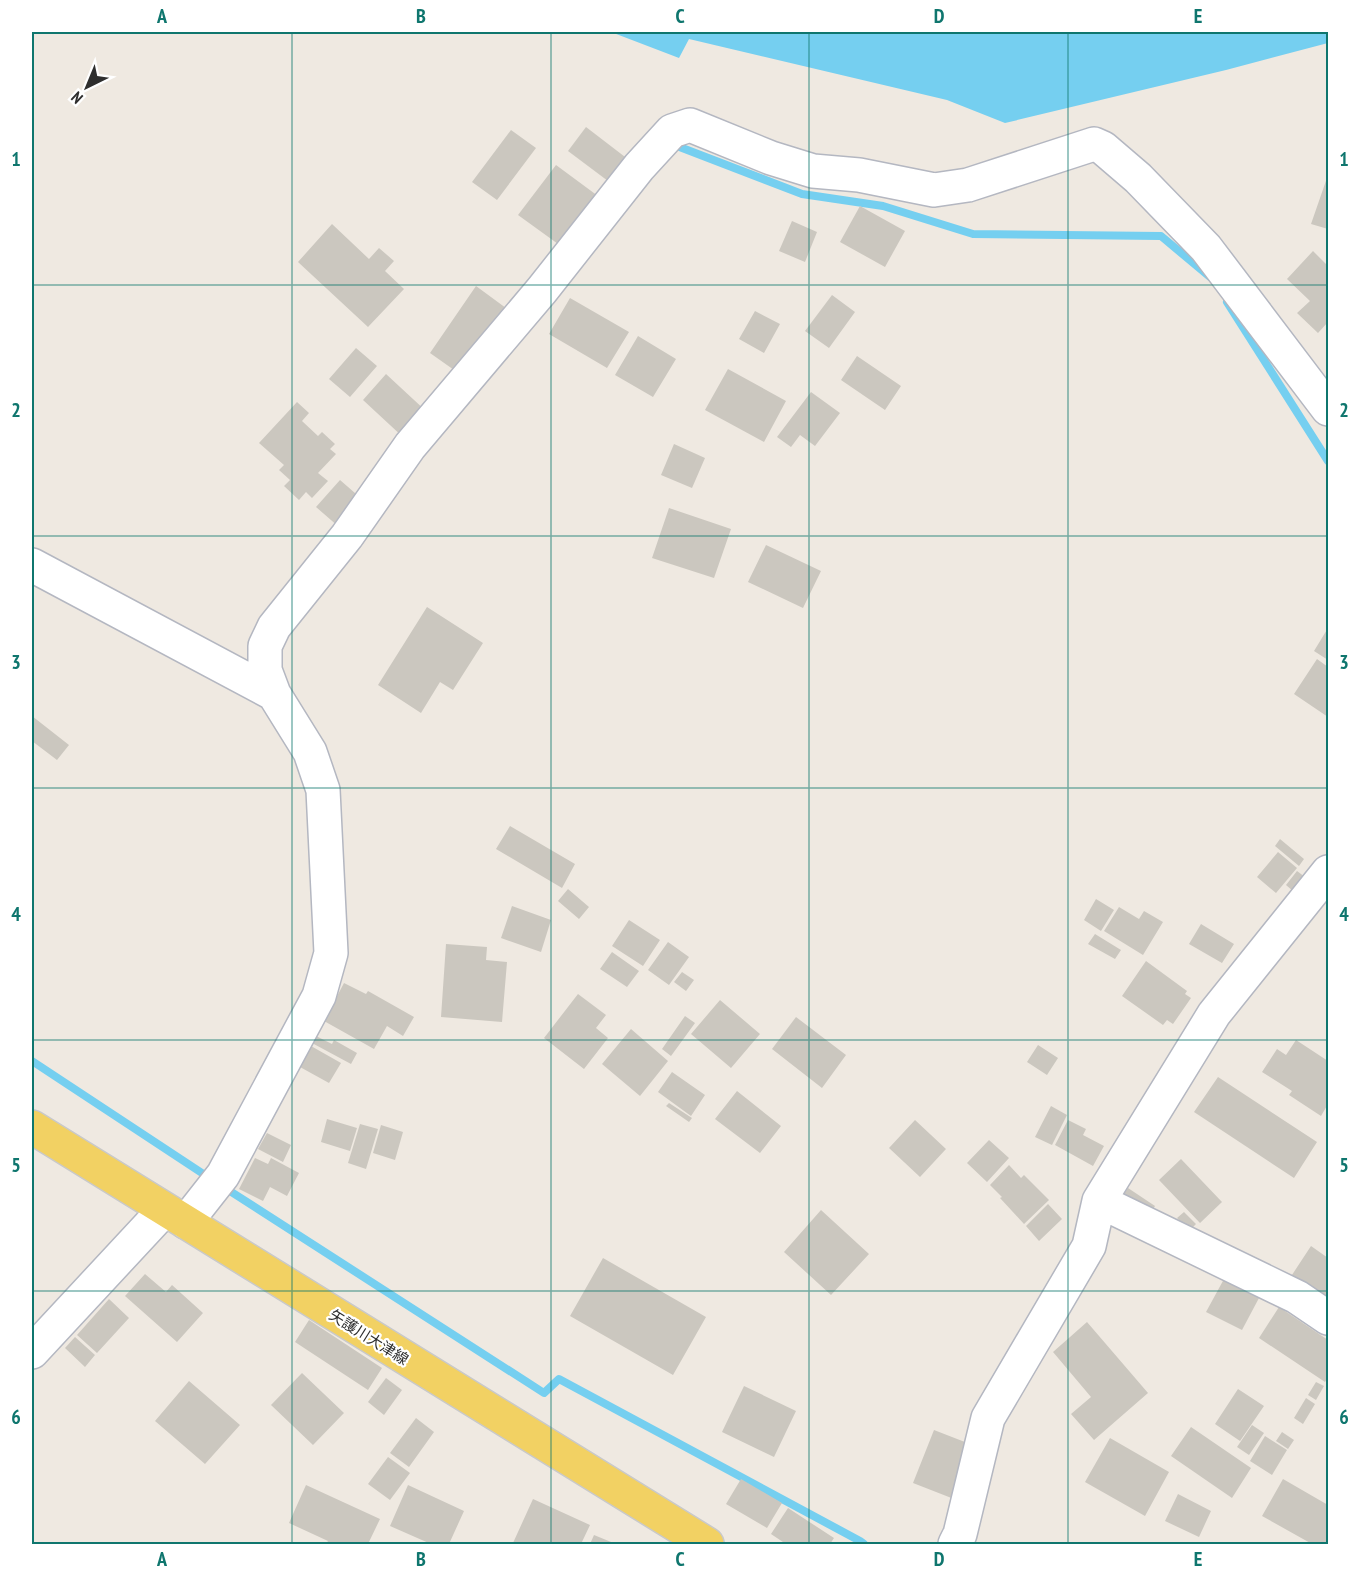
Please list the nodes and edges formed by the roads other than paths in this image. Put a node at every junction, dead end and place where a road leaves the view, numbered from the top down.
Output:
1 (1329, 409) edge
2 (32, 565) edge
3 (274, 694) junction
4 (1329, 872) edge
5 (32, 1127) edge
6 (194, 1201) junction
7 (1099, 1201) junction
8 (1329, 1318) edge
9 (32, 1352) edge
10 (707, 1545) edge
11 (955, 1545) edge

1 - 3 street
2 - 3 street
3 - 6 street
4 - 7 street
5 - 6 main road, 矢護川大津線
6 - 9 street
6 - 10 main road, 矢護川大津線
7 - 8 street
7 - 11 street

